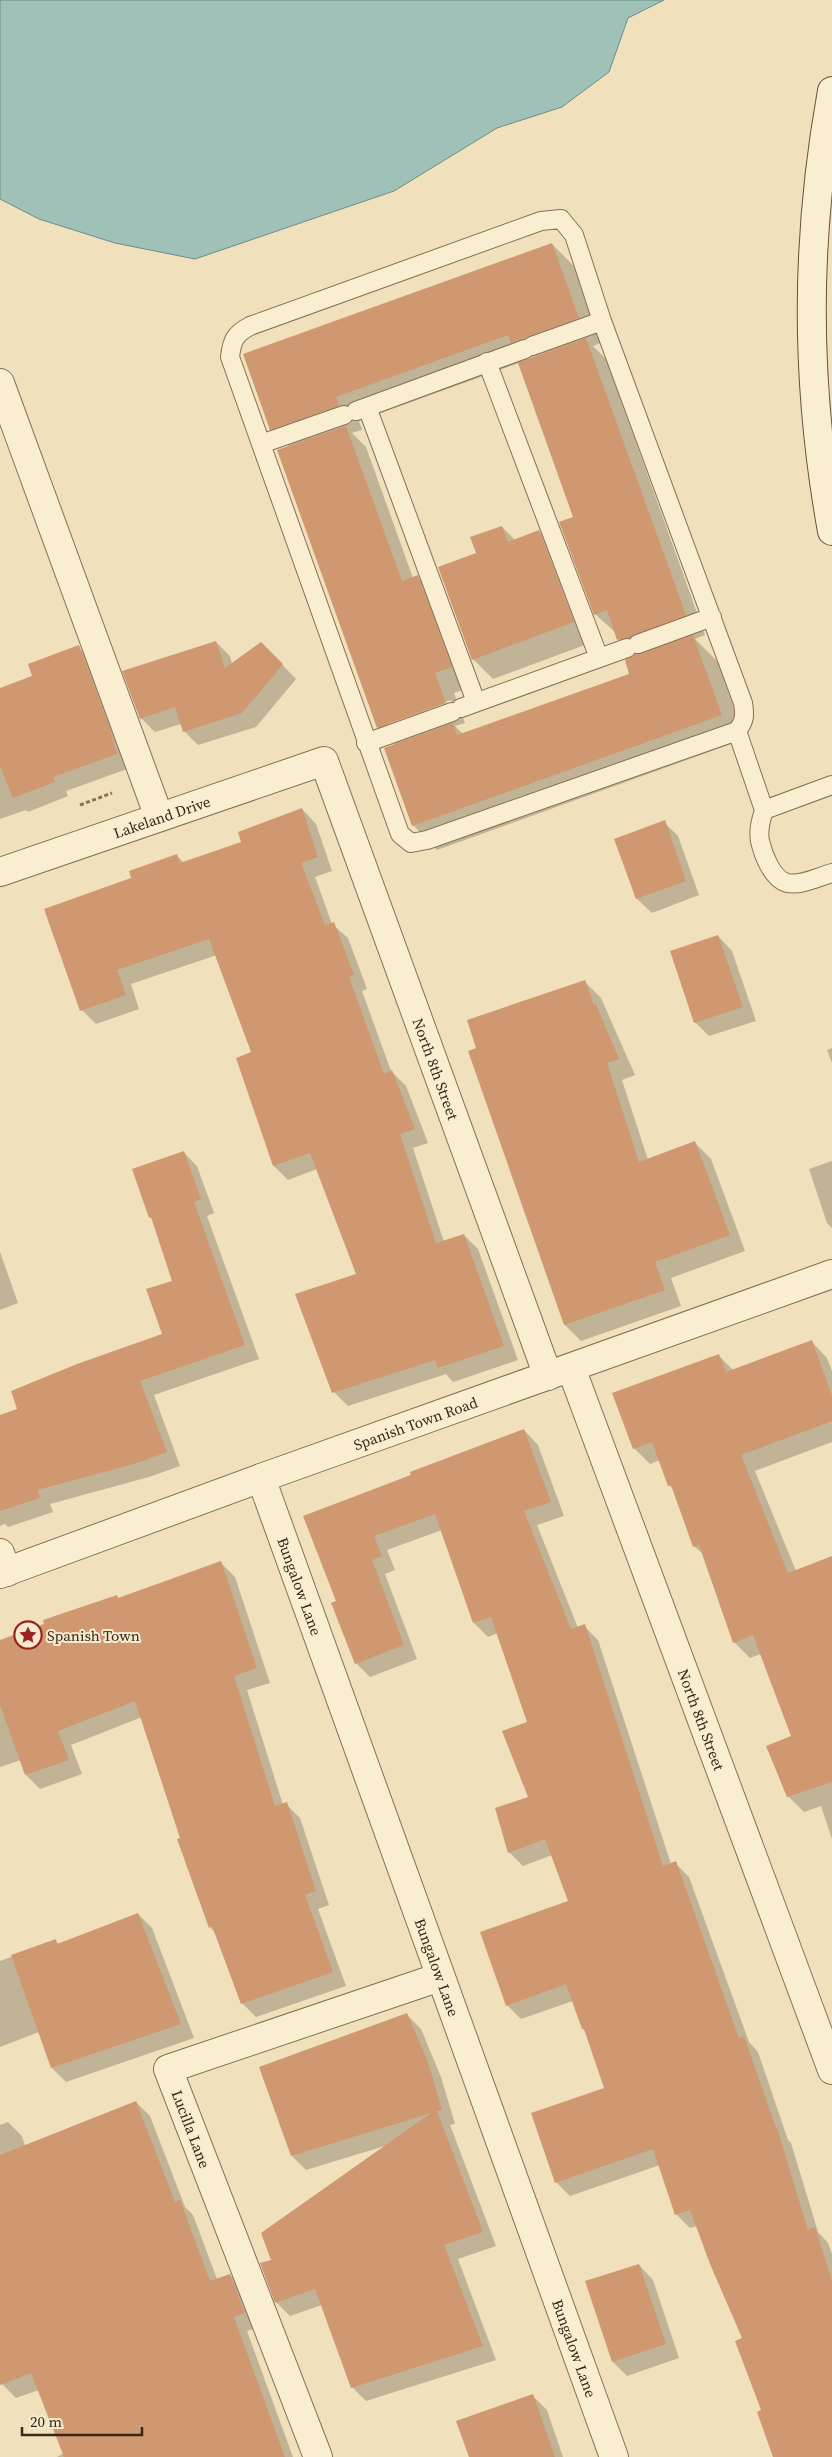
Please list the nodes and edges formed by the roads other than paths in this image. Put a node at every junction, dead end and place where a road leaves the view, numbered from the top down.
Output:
1 (832, 91) edge
2 (602, 321) junction
3 (487, 362) junction
4 (0, 383) edge
5 (356, 411) junction
6 (261, 444) junction
7 (832, 531) edge
8 (712, 617) junction
9 (599, 658) junction
10 (463, 707) junction
11 (737, 731) junction
12 (366, 743) junction
13 (324, 761) joint
14 (832, 785) edge
15 (764, 810) junction
16 (159, 817) junction
17 (0, 872) edge
18 (832, 873) edge
19 (832, 1274) edge
20 (560, 1372) junction
21 (261, 1478) junction
22 (2, 1566) edge
23 (440, 1977) junction
24 (832, 2070) edge
25 (318, 2457) edge
26 (614, 2457) edge

1 - 7 street
2 - 3 lane
2 - 6 lane
2 - 8 lane
3 - 5 lane
3 - 9 lane
4 - 16 street
5 - 6 lane
5 - 10 lane
6 - 12 lane
8 - 9 lane
8 - 11 lane
9 - 10 lane
10 - 12 lane
11 - 12 lane
11 - 15 lane
13 - 16 street, Lakeland Drive
13 - 20 street, North 8th Street
14 - 15 lane
15 - 18 lane
16 - 17 street, Lakeland Drive
19 - 20 street, Spanish Town Road
20 - 21 street, Spanish Town Road
20 - 24 street, North 8th Street
21 - 22 street, Spanish Town Road
21 - 23 street, Bungalow Lane
23 - 25 street, Lucilla Lane
23 - 26 street, Bungalow Lane

